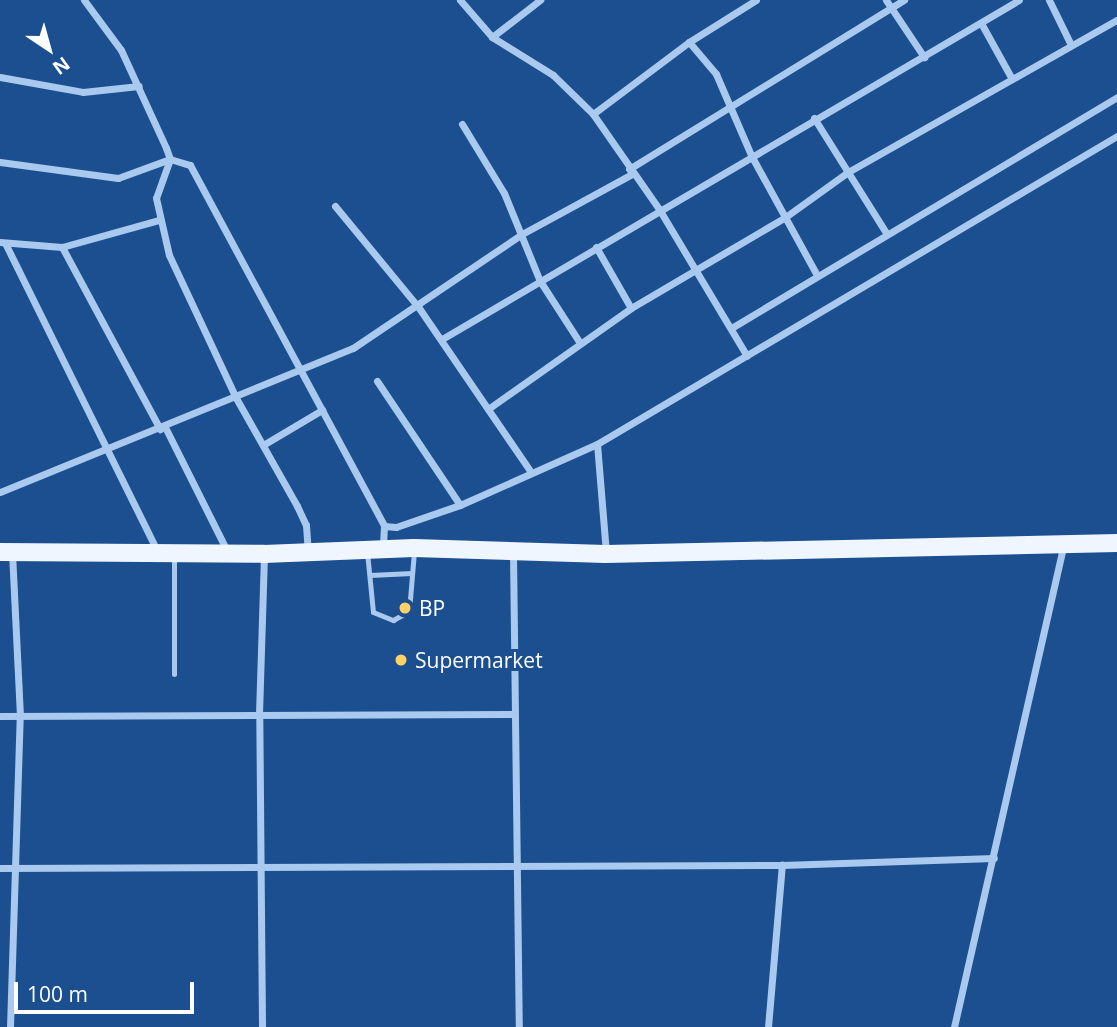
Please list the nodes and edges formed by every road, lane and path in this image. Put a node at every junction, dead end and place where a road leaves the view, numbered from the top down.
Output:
1 (84, 0) edge
2 (460, 0) edge
3 (540, 0) edge
4 (757, 0) edge
5 (886, 0) edge
6 (904, 0) edge
7 (1019, 0) edge
8 (1049, 0) edge
9 (891, 8) junction
10 (1117, 20) edge
11 (981, 23) junction
12 (492, 37) junction
13 (690, 43) junction
14 (1072, 45) junction
15 (924, 57) junction
16 (0, 77) edge
17 (1012, 79) junction
18 (139, 86) junction
19 (1117, 97) edge
20 (727, 104) junction
21 (593, 114) junction
22 (814, 118) junction
23 (462, 124) dead end
24 (1117, 136) edge
25 (752, 157) junction
26 (170, 159) junction
27 (0, 162) edge
28 (630, 171) junction
29 (848, 172) junction
30 (335, 206) dead end
31 (659, 209) junction
32 (784, 219) junction
33 (159, 220) junction
34 (886, 233) junction
35 (522, 234) junction
36 (3, 244) edge
37 (62, 247) junction
38 (596, 247) junction
39 (697, 270) junction
40 (817, 275) junction
41 (540, 281) junction
42 (419, 308) junction
43 (631, 308) junction
44 (733, 327) junction
45 (442, 339) junction
46 (580, 343) junction
47 (747, 356) junction
48 (300, 367) junction
49 (377, 381) dead end
50 (236, 398) junction
51 (488, 409) junction
52 (322, 410) junction
53 (162, 428) junction
54 (597, 444) junction
55 (263, 445) junction
56 (106, 450) junction
57 (531, 472) junction
58 (0, 492) edge
59 (460, 505) junction
60 (384, 526) junction
61 (1064, 543) junction
62 (1117, 543) edge
63 (375, 548) junction
64 (414, 548) junction
65 (6, 552) edge
66 (308, 552) junction
67 (166, 553) junction
68 (228, 553) junction
69 (513, 553) junction
70 (264, 554) junction
71 (606, 554) junction
72 (412, 573) junction
73 (370, 575) junction
74 (174, 674) dead end
75 (259, 714) junction
76 (514, 714) junction
77 (0, 716) edge
78 (20, 716) junction
79 (994, 858) junction
80 (782, 865) junction
81 (518, 866) junction
82 (0, 867) edge
83 (14, 867) junction
84 (264, 867) junction
85 (10, 1027) edge
86 (262, 1027) edge
87 (519, 1027) edge
88 (768, 1027) edge
89 (954, 1027) edge

1 - 18 street
2 - 12 street
3 - 12 street
4 - 13 street
5 - 9 street
6 - 9 street
7 - 11 street
8 - 14 street
9 - 15 street
9 - 20 street
10 - 14 street
11 - 15 street
11 - 17 street
12 - 21 street
13 - 20 street
13 - 21 street
14 - 17 street
15 - 22 street
16 - 18 street
17 - 29 street
18 - 26 street
19 - 34 street
20 - 25 street
20 - 28 street
21 - 28 street
22 - 25 street
22 - 29 street
23 - 35 street
24 - 47 street
25 - 31 street
25 - 32 street
26 - 27 street
26 - 33 street
26 - 48 street
28 - 31 street
28 - 35 street
29 - 32 street
29 - 34 street
30 - 42 street
31 - 38 street
31 - 39 street
32 - 39 street
32 - 40 street
33 - 37 street
33 - 50 street
34 - 40 street
35 - 41 street
35 - 42 street
36 - 37 street
36 - 56 street
37 - 53 street
38 - 41 street
38 - 43 street
39 - 43 street
39 - 44 street
40 - 44 street
41 - 45 street
41 - 46 street
42 - 45 street
42 - 48 street
43 - 46 street
44 - 47 street
45 - 51 street
46 - 51 street
47 - 54 street
48 - 50 street
48 - 52 street
49 - 59 street
50 - 53 street
50 - 55 street
51 - 57 street
52 - 55 street
52 - 60 street
53 - 56 street
53 - 68 street
54 - 57 street
54 - 71 street
55 - 66 street
56 - 58 street
56 - 67 street
57 - 59 street
59 - 60 street
60 - 63 street
61 - 62 main road
61 - 71 main road
61 - 79 street
63 - 64 main road
63 - 66 main road
63 - 73 lane
64 - 69 main road
64 - 72 lane
65 - 67 main road
65 - 78 street
66 - 70 main road
67 - 68 main road
67 - 74 lane
68 - 70 main road
69 - 71 main road
69 - 76 street
70 - 75 street
72 - 73 lane
72 - 73 lane
75 - 76 street
75 - 78 street
75 - 84 street
76 - 81 street
77 - 78 street
78 - 83 street
79 - 80 street
79 - 89 street
80 - 81 street
80 - 88 street
81 - 84 street
81 - 87 street
82 - 83 street
83 - 84 street
83 - 85 street
84 - 86 street

